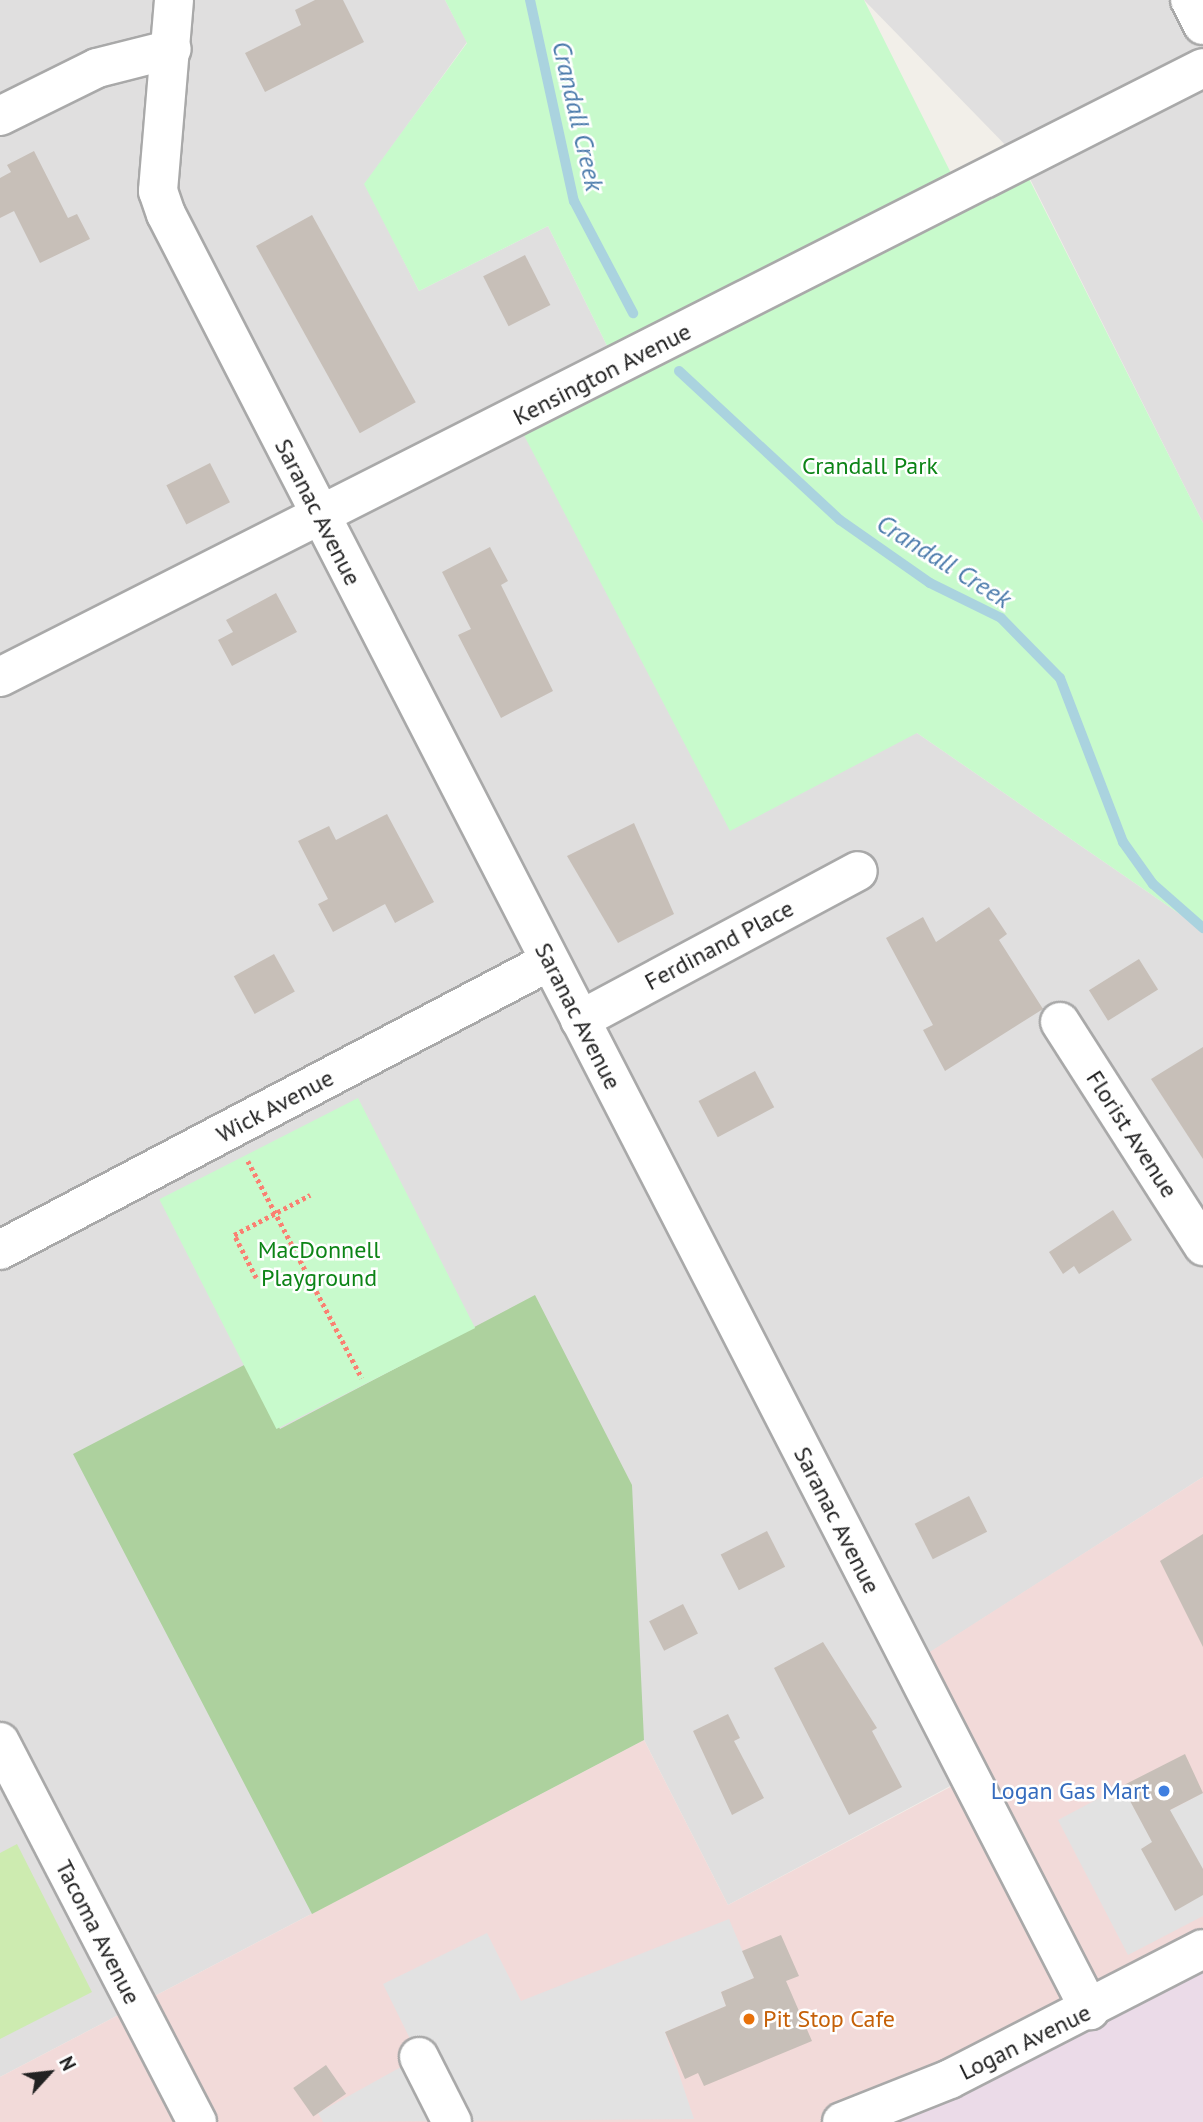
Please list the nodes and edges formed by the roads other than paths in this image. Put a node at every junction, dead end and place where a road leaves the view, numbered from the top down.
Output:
1 (174, 0) edge
2 (1190, 0) edge
3 (1203, 25) edge
4 (173, 50) junction
5 (1203, 68) edge
6 (0, 116) edge
7 (321, 517) junction
8 (0, 677) edge
9 (858, 871) dead end
10 (550, 961) junction
11 (580, 1020) junction
12 (1060, 1022) dead end
13 (1203, 1246) edge
14 (0, 1250) edge
15 (0, 1742) edge
16 (1203, 1949) edge
17 (1090, 2010) junction
18 (419, 2057) dead end
19 (885, 2115) edge
20 (197, 2122) edge
21 (452, 2122) edge
22 (842, 2122) edge

1 - 4 street, Saranac Avenue
2 - 3 street
4 - 6 street
4 - 7 street, Saranac Avenue
5 - 7 street, Kensington Avenue
7 - 8 street, Kensington Avenue
7 - 10 street, Saranac Avenue
9 - 11 street, Ferdinand Place
10 - 11 street, Saranac Avenue
10 - 14 street, Wick Avenue
11 - 17 street, Saranac Avenue
12 - 13 street, Florist Avenue
15 - 20 street, Tacoma Avenue
16 - 17 street, Logan Avenue
17 - 19 street, Logan Avenue
18 - 21 street
19 - 22 street, Logan Avenue

